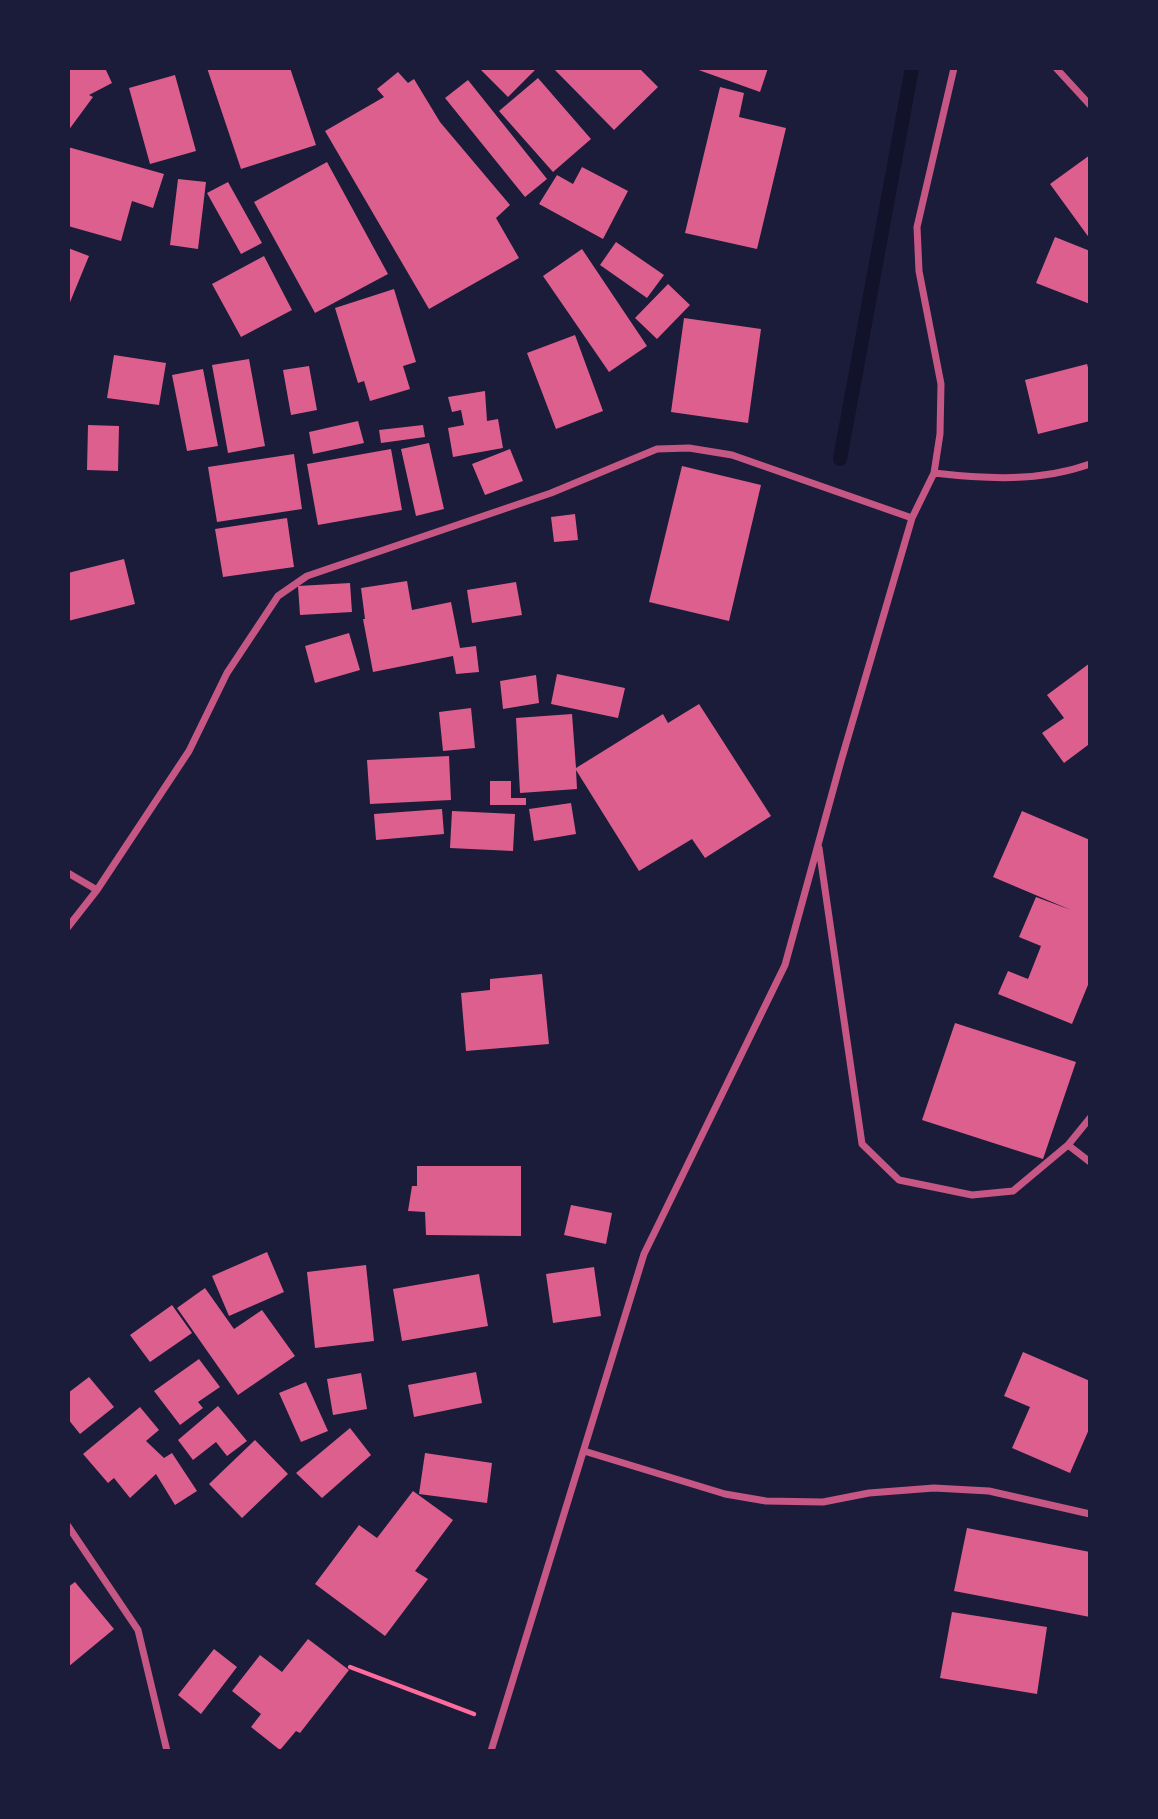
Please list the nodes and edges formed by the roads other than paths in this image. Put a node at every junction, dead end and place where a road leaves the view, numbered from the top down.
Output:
1 (954, 68) edge
2 (1056, 68) edge
3 (1090, 105) edge
4 (1090, 464) edge
5 (934, 473) junction
6 (912, 518) junction
7 (818, 843) junction
8 (68, 873) edge
9 (97, 890) junction
10 (68, 927) edge
11 (1090, 1118) edge
12 (1068, 1145) junction
13 (1090, 1162) edge
14 (584, 1451) junction
15 (1090, 1514) edge
16 (68, 1526) edge
17 (167, 1751) edge
18 (491, 1751) edge

1 - 5 street
2 - 3 street
4 - 5 street
5 - 6 street
6 - 7 street
6 - 9 street
7 - 12 street
7 - 14 street
8 - 9 street
9 - 10 street
11 - 12 street
12 - 13 street
14 - 15 street
14 - 18 street
16 - 17 street

